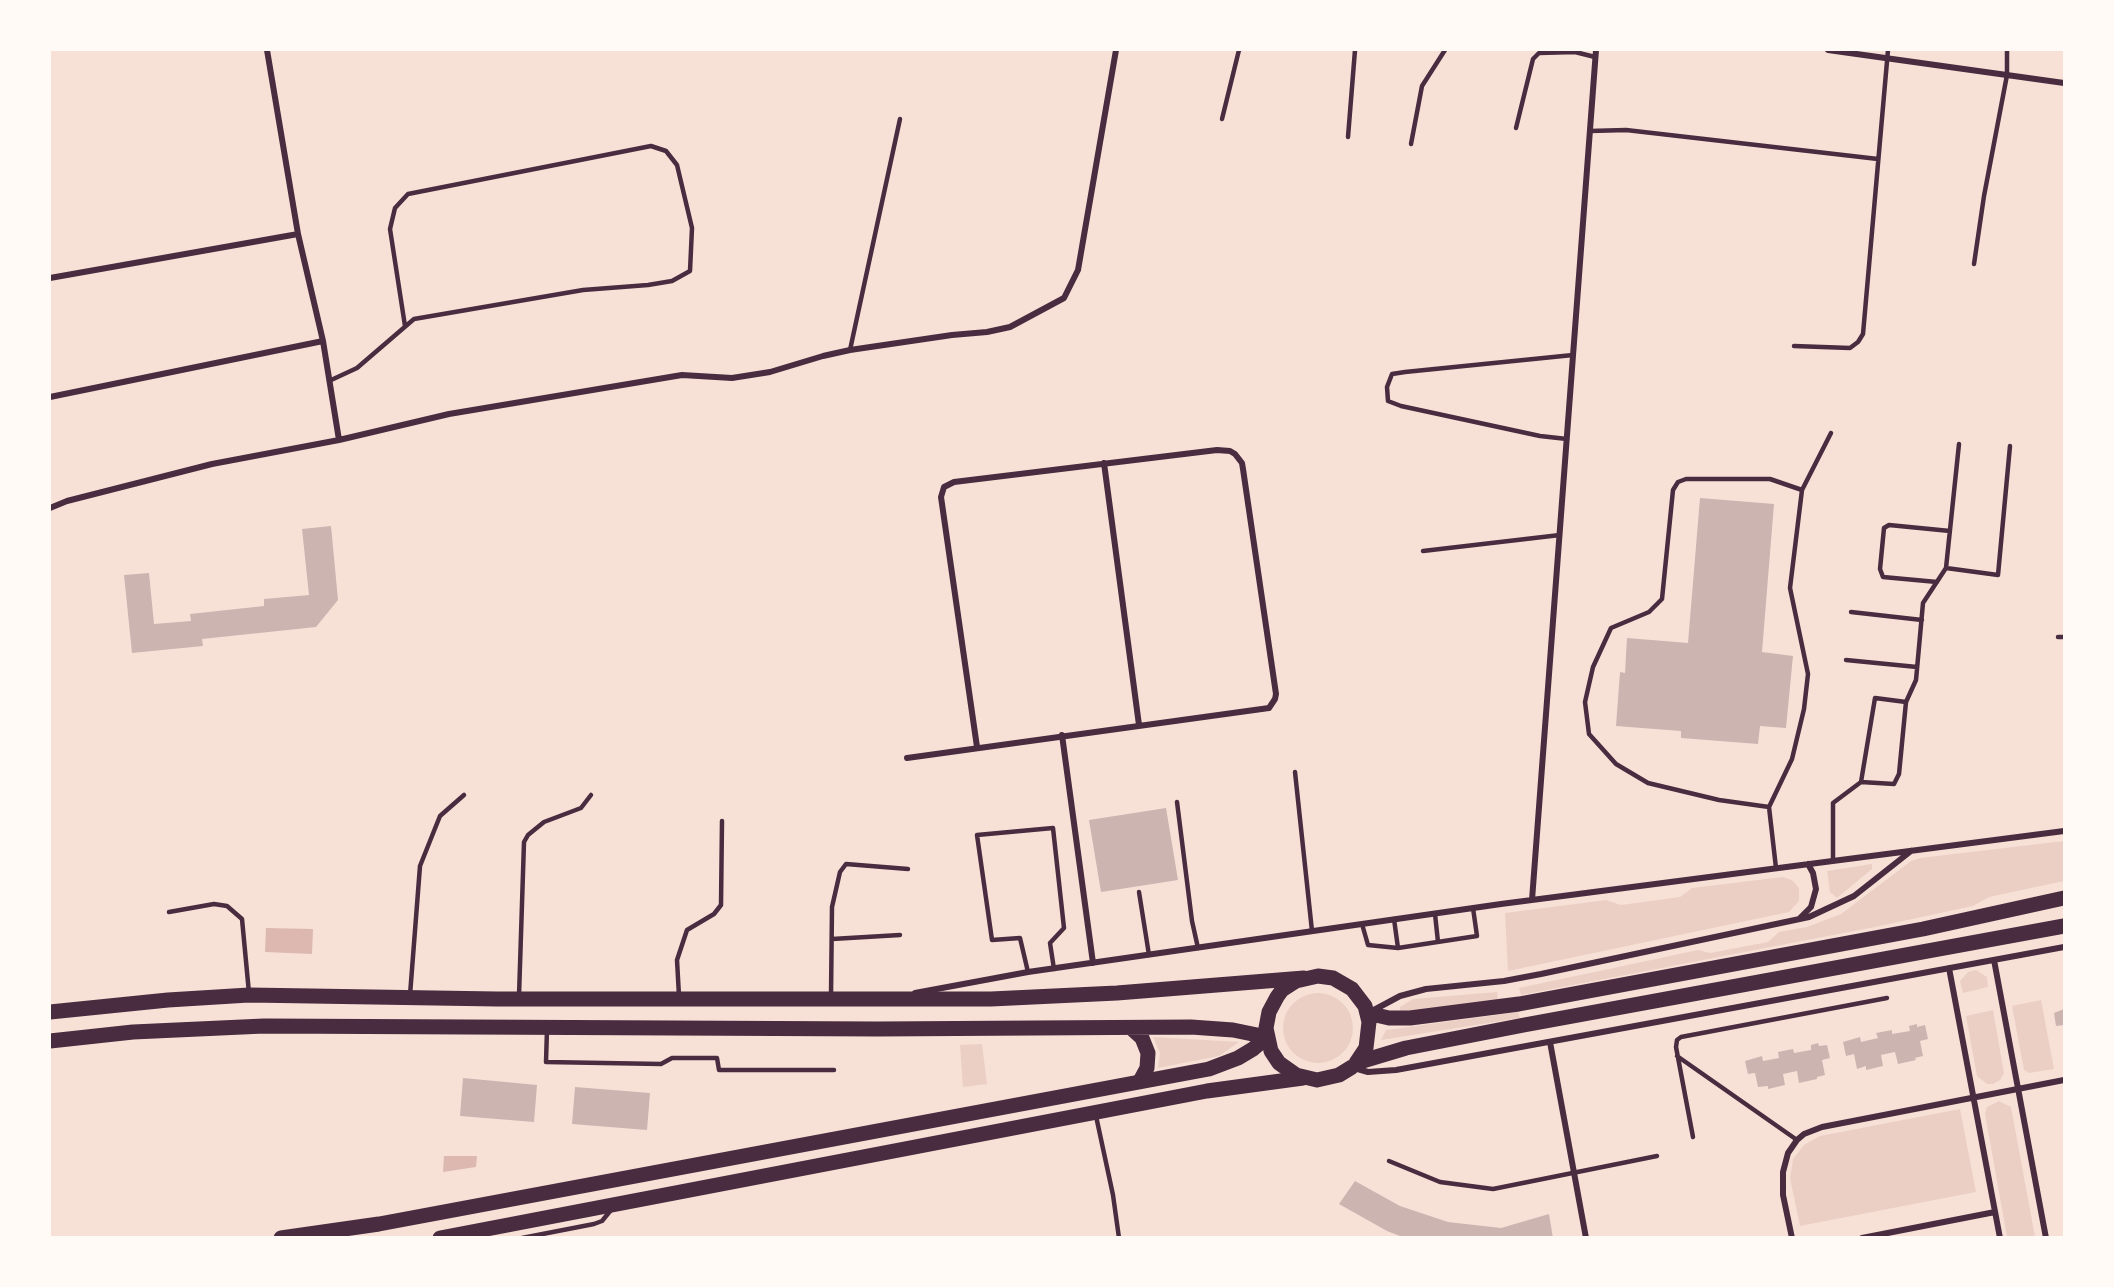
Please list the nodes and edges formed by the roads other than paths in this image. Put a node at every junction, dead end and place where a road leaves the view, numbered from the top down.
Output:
1 (267, 50) edge
2 (1116, 50) edge
3 (1239, 50) edge
4 (1355, 50) edge
5 (1445, 50) edge
6 (1828, 50) edge
7 (1888, 50) edge
8 (2007, 50) edge
9 (1595, 53) edge
10 (1887, 58) junction
11 (2007, 75) junction
12 (2064, 83) edge
13 (900, 119) dead end
14 (1222, 119) dead end
15 (1516, 128) dead end
16 (1590, 131) junction
17 (1348, 137) dead end
18 (1411, 144) dead end
19 (1878, 159) junction
20 (298, 234) junction
21 (1974, 264) dead end
22 (50, 278) edge
23 (405, 326) junction
24 (323, 341) junction
25 (1794, 346) dead end
26 (850, 350) junction
27 (1573, 355) junction
28 (329, 381) junction
29 (50, 397) edge
30 (1831, 433) dead end
31 (1567, 439) junction
32 (339, 440) junction
33 (1959, 444) dead end
34 (2010, 446) dead end
35 (1104, 463) junction
36 (1802, 490) junction
37 (50, 508) edge
38 (1950, 531) junction
39 (1560, 535) junction
40 (1423, 551) dead end
41 (1946, 568) junction
42 (1937, 582) junction
43 (1851, 612) dead end
44 (1922, 620) junction
45 (1846, 660) dead end
46 (1917, 667) junction
47 (1906, 702) junction
48 (1139, 725) junction
49 (1062, 735) junction
50 (977, 747) junction
51 (907, 758) dead end
52 (1295, 772) dead end
53 (1861, 782) junction
54 (464, 795) dead end
55 (591, 795) dead end
56 (1177, 802) dead end
57 (1769, 807) junction
58 (722, 821) dead end
59 (2064, 831) edge
60 (1912, 850) junction
61 (1833, 861) junction
62 (1808, 864) junction
63 (1776, 868) junction
64 (908, 869) dead end
65 (1139, 892) dead end
66 (2064, 898) edge
67 (1532, 900) junction
68 (1473, 908) junction
69 (169, 912) dead end
70 (1435, 914) junction
71 (1394, 920) junction
72 (1797, 921) junction
73 (1362, 924) junction
74 (2064, 926) edge
75 (1312, 931) junction
76 (900, 935) dead end
77 (832, 939) junction
78 (1438, 942) junction
79 (2064, 947) edge
80 (1198, 948) junction
81 (1398, 948) junction
82 (1149, 955) junction
83 (1994, 960) junction
84 (1093, 963) junction
85 (1949, 968) junction
86 (1054, 969) junction
87 (1028, 972) junction
88 (1304, 978) junction
89 (249, 996) junction
90 (410, 998) junction
91 (1887, 998) dead end
92 (518, 999) junction
93 (679, 999) junction
94 (831, 999) junction
95 (885, 999) junction
96 (50, 1012) edge
97 (1367, 1013) junction
98 (547, 1027) junction
99 (1131, 1028) junction
100 (1267, 1037) junction
101 (50, 1041) edge
102 (1550, 1042) junction
103 (1677, 1056) junction
104 (1354, 1065) junction
105 (834, 1070) dead end
106 (1303, 1078) junction
107 (2064, 1080) edge
108 (1140, 1082) junction
109 (2018, 1089) junction
110 (1974, 1098) junction
111 (1095, 1113) junction
112 (1693, 1137) dead end
113 (1797, 1140) junction
114 (1658, 1156) dead end
115 (1389, 1161) dead end
116 (1574, 1173) junction
117 (615, 1204) junction
118 (1995, 1212) junction
119 (281, 1238) edge
120 (440, 1238) edge
121 (522, 1238) edge
122 (1119, 1238) edge
123 (1586, 1238) edge
124 (1792, 1238) edge
125 (1862, 1238) edge
126 (2000, 1238) edge
127 (2046, 1238) edge

1 - 20 street
2 - 26 street
3 - 14 lane
4 - 17 lane
5 - 18 lane
6 - 10 street
7 - 10 lane
8 - 11 lane
9 - 15 lane
9 - 16 street
10 - 11 street
10 - 19 lane
11 - 12 street
11 - 21 lane
13 - 26 lane
16 - 19 lane
16 - 27 street
19 - 25 lane
20 - 22 street
20 - 24 street
23 - 23 lane
23 - 28 lane
24 - 28 street
24 - 29 street
26 - 32 street
27 - 31 street
27 - 31 lane
28 - 32 street
30 - 36 lane
31 - 39 street
32 - 37 street
33 - 38 lane
34 - 41 lane
35 - 48 street
35 - 48 street
35 - 50 street
36 - 57 lane
36 - 57 lane
38 - 41 lane
38 - 42 lane
39 - 40 lane
39 - 67 street
41 - 42 lane
42 - 44 lane
43 - 44 lane
44 - 46 lane
45 - 46 lane
46 - 47 lane
47 - 53 lane
47 - 53 lane
48 - 49 street
49 - 50 street
49 - 84 street
50 - 51 street
52 - 75 lane
53 - 61 lane
54 - 90 lane
55 - 92 lane
56 - 80 lane
57 - 63 lane
58 - 93 lane
59 - 60 street
60 - 61 street
60 - 72 street
61 - 62 street
62 - 63 street
62 - 72 street
63 - 67 street
64 - 77 lane
65 - 82 lane
66 - 97 main road
67 - 68 street
68 - 70 street
68 - 78 lane
69 - 89 lane
70 - 71 street
70 - 78 lane
71 - 73 street
71 - 81 lane
72 - 97 street
73 - 75 street
73 - 81 lane
74 - 104 main road
75 - 80 street
76 - 77 lane
77 - 94 lane
78 - 81 lane
79 - 83 street
80 - 82 street
82 - 84 street
83 - 85 street
83 - 109 street
84 - 86 street
85 - 102 street
85 - 110 street
86 - 87 street
86 - 87 lane
87 - 95 street
88 - 95 main road
88 - 97 main road
88 - 100 main road
89 - 90 main road
89 - 96 main road
90 - 92 main road
91 - 103 lane
92 - 93 main road
93 - 94 main road
94 - 95 main road
97 - 104 main road
98 - 99 main road
98 - 101 main road
98 - 105 lane
99 - 100 main road
99 - 108 main road
100 - 106 main road
100 - 108 main road
102 - 104 street
102 - 116 street
103 - 112 lane
103 - 113 lane
104 - 106 main road
106 - 111 main road
107 - 109 street
108 - 119 main road
109 - 110 street
109 - 127 street
110 - 113 street
110 - 118 street
111 - 117 main road
111 - 122 lane
113 - 124 street
114 - 116 lane
115 - 116 lane
116 - 123 street
117 - 120 main road
117 - 121 lane
118 - 125 street
118 - 126 street

